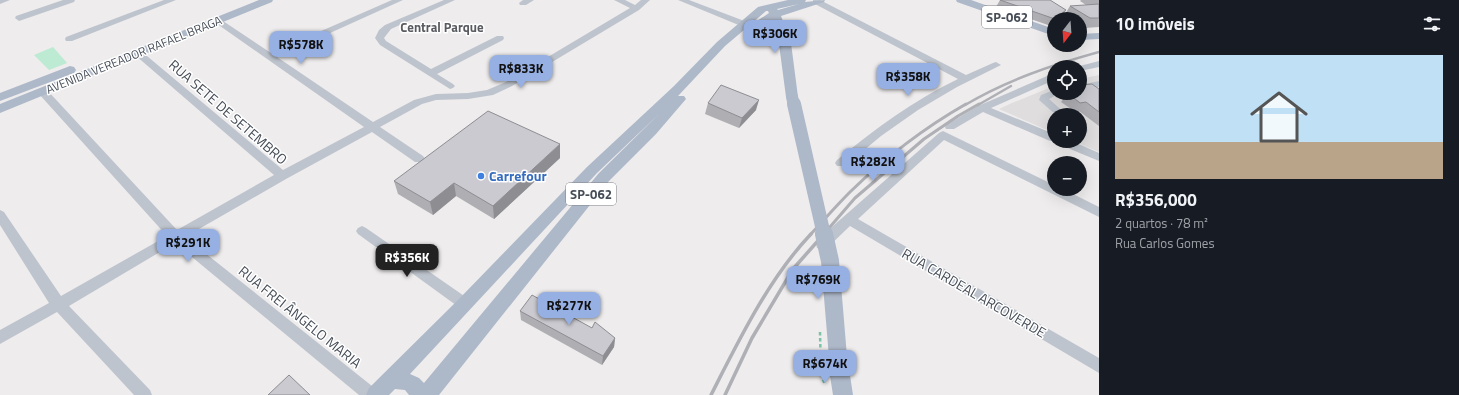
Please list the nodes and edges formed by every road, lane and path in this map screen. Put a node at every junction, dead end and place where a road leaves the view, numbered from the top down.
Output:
1 (6, 0) edge
2 (71, 0) edge
3 (172, 0) edge
4 (248, 0) edge
5 (268, 0) edge
6 (399, 0) edge
7 (451, 0) edge
8 (618, 0) edge
9 (646, 0) edge
10 (682, 0) edge
11 (801, 0) edge
12 (960, 0) edge
13 (818, 1) edge
14 (0, 2) edge
15 (772, 7) edge
16 (636, 8) junction
17 (19, 18) dead end
18 (218, 20) junction
19 (748, 28) junction
20 (1047, 31) edge
21 (1099, 36) edge
22 (1087, 37) edge
23 (500, 38) dead end
24 (69, 39) dead end
25 (785, 43) junction
26 (138, 53) junction
27 (270, 57) junction
28 (1099, 64) edge
29 (996, 65) dead end
30 (1087, 67) edge
31 (430, 73) junction
32 (964, 78) junction
33 (1047, 79) edge
34 (1099, 84) edge
35 (450, 86) dead end
36 (1087, 87) edge
37 (43, 92) junction
38 (1047, 96) edge
39 (0, 100) edge
40 (982, 108) junction
41 (1054, 108) edge
42 (0, 109) edge
43 (372, 127) junction
44 (946, 131) junction
45 (1047, 135) edge
46 (1078, 148) edge
47 (1099, 157) edge
48 (419, 159) dead end
49 (841, 163) dead end
50 (282, 176) junction
51 (1099, 212) edge
52 (0, 215) edge
53 (849, 219) junction
54 (362, 231) dead end
55 (176, 237) junction
56 (527, 239) junction
57 (819, 246) dead end
58 (538, 258) junction
59 (58, 304) junction
60 (465, 304) junction
61 (0, 338) edge
62 (1099, 366) edge
63 (391, 380) junction
64 (144, 395) edge
65 (371, 395) edge
66 (376, 395) edge
67 (419, 395) edge
68 (427, 395) edge
69 (843, 395) edge

1 - 14 street
2 - 17 street
3 - 24 street
4 - 39 main road, AVENIDA VEREADOR RAFAEL BRAGA
5 - 18 main road, AVENIDA VEREADOR RAFAEL BRAGA
6 - 27 street
7 - 31 street
8 - 16 street
9 - 16 street
10 - 19 street
11 - 15 main road, SP-062
12 - 20 main road, SP-062
13 - 15 main road, SP-062
13 - 32 street
15 - 19 main road, SP-062
15 - 25 main road
16 - 43 street
18 - 26 main road, AVENIDA VEREADOR RAFAEL BRAGA
18 - 27 street
19 - 25 main road
19 - 56 main road, SP-062
19 - 58 main road, SP-062
21 - 22 main road
23 - 31 street
25 - 69 main road, bridge
26 - 37 main road, AVENIDA VEREADOR RAFAEL BRAGA
26 - 50 street, RUA SETE DE SETEMBRO
27 - 43 street
28 - 30 street
29 - 32 street
31 - 35 street
32 - 49 street
33 - 40 street
34 - 36 street
37 - 42 main road, AVENIDA VEREADOR RAFAEL BRAGA
37 - 55 street, RUA FREI ÂNGELO MARIA
38 - 41 street
40 - 44 street
40 - 45 street
43 - 48 street
43 - 50 street
44 - 51 street
44 - 53 street
46 - 47 street
50 - 55 street
52 - 59 street
53 - 57 street
53 - 62 street, RUA CARDEAL ARCOVERDE
54 - 60 street
55 - 59 street
55 - 65 street, RUA FREI ÂNGELO MARIA
56 - 58 main road
56 - 60 main road, SP-062
58 - 68 main road, SP-062
59 - 61 street
59 - 64 street
60 - 63 main road, SP-062
63 - 66 main road, SP-062
63 - 67 main road

